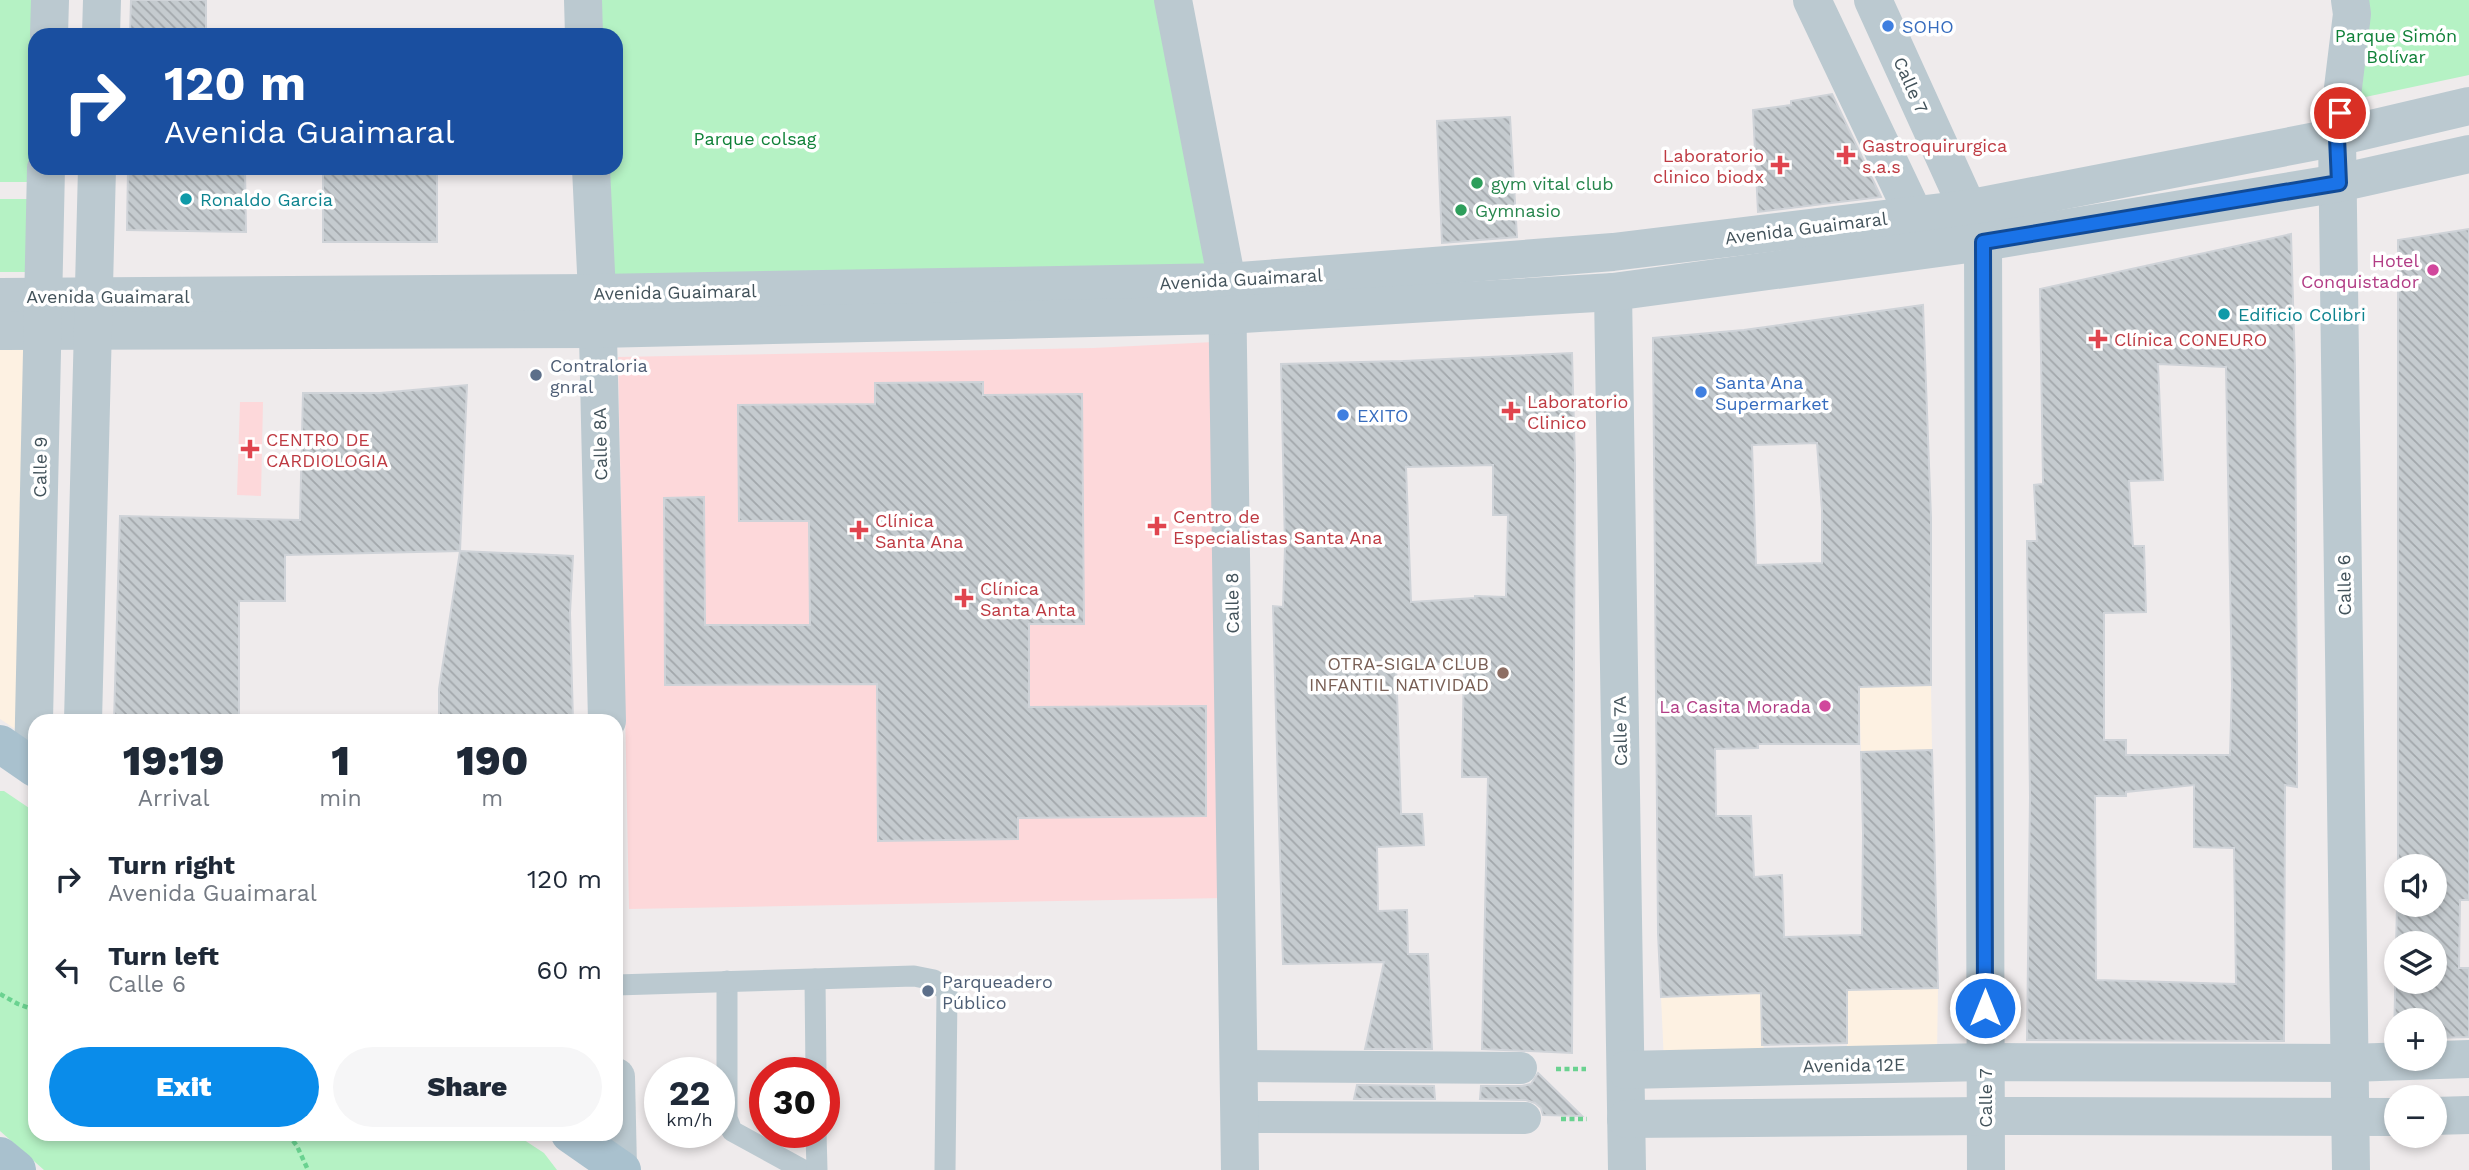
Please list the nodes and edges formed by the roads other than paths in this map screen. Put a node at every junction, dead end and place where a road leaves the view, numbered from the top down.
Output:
1 (50, 0) edge
2 (102, 0) edge
3 (583, 0) edge
4 (1173, 0) edge
5 (1812, 0) edge
6 (1873, 0) edge
7 (2350, 0) edge
8 (49, 28) edge
9 (101, 28) edge
10 (584, 28) edge
11 (2469, 106) edge
12 (2337, 137) junction
13 (2469, 154) edge
14 (46, 175) edge
15 (97, 175) edge
16 (591, 175) edge
17 (2339, 183) junction
18 (1967, 209) junction
19 (1914, 215) junction
20 (1983, 242) junction
21 (1613, 292) junction
22 (0, 297) edge
23 (1227, 299) junction
24 (597, 311) junction
25 (43, 314) junction
26 (93, 314) junction
27 (0, 331) edge
28 (28, 714) edge
29 (83, 714) edge
30 (607, 714) edge
31 (28, 717) edge
32 (0, 744) edge
33 (26, 771) edge
34 (815, 978) junction
35 (727, 981) junction
36 (623, 985) edge
37 (816, 1057) edge
38 (2469, 1059) edge
39 (1985, 1062) junction
40 (2350, 1063) junction
41 (1239, 1066) junction
42 (1521, 1068) road end
43 (1626, 1070) junction
44 (2469, 1115) edge
45 (1985, 1116) junction
46 (2447, 1116) edge
47 (1238, 1117) junction
48 (2384, 1117) edge
49 (1525, 1118) road end
50 (2351, 1118) junction
51 (1626, 1119) junction
52 (568, 1141) edge
53 (578, 1141) edge
54 (610, 1141) edge
55 (816, 1148) edge
56 (0, 1156) edge
57 (608, 1169) edge
58 (16, 1170) edge
59 (803, 1170) edge
60 (817, 1170) edge
61 (945, 1170) edge
62 (1240, 1170) edge
63 (1627, 1170) edge
64 (1986, 1170) edge
65 (2351, 1170) edge

1 - 8 street
2 - 9 street
3 - 10 street
4 - 23 street, Calle 8
5 - 19 street
6 - 18 street, Calle 7
7 - 12 street, Calle 6
11 - 12 street, Avenida Guaimaral
12 - 17 street, Calle 6
12 - 18 street, Avenida Guaimaral
13 - 17 street, Avenida Guaimaral
14 - 25 street, Calle 9
15 - 26 street
16 - 24 street, Calle 8A
17 - 20 street, Avenida Guaimaral
17 - 40 street, Calle 6
18 - 19 street, Avenida Guaimaral
18 - 20 street, Calle 7
19 - 23 street, Avenida Guaimaral
20 - 21 street, Avenida Guaimaral
20 - 39 street, Calle 7
21 - 23 street, Avenida Guaimaral
21 - 43 street, Calle 7A
22 - 25 street, Avenida Guaimaral
23 - 24 street, Avenida Guaimaral
23 - 41 street, Calle 8
24 - 26 street, Avenida Guaimaral
24 - 30 street, Calle 8A
25 - 26 street, Avenida Guaimaral
25 - 27 street, Avenida Guaimaral
25 - 28 street, Calle 9
26 - 29 street
31 - 33 street, Calle 9
32 - 33 main road
34 - 35 lane
34 - 37 lane
34 - 61 lane
35 - 36 lane
35 - 59 lane
38 - 40 street, Avenida 12E
39 - 40 street, Avenida 12E
39 - 43 street, Avenida 12E
39 - 45 street, Calle 7
40 - 50 street, Calle 6
41 - 42 street
41 - 47 street, Calle 8
43 - 51 street, Calle 7A
44 - 46 street
45 - 50 street
45 - 51 street
45 - 64 street, Calle 7
47 - 49 street
47 - 62 street, Calle 8
48 - 50 street
50 - 65 street, Calle 6
51 - 63 street, Calle 7A
52 - 57 main road
53 - 57 main road
54 - 57 street
55 - 60 lane
56 - 58 main road

